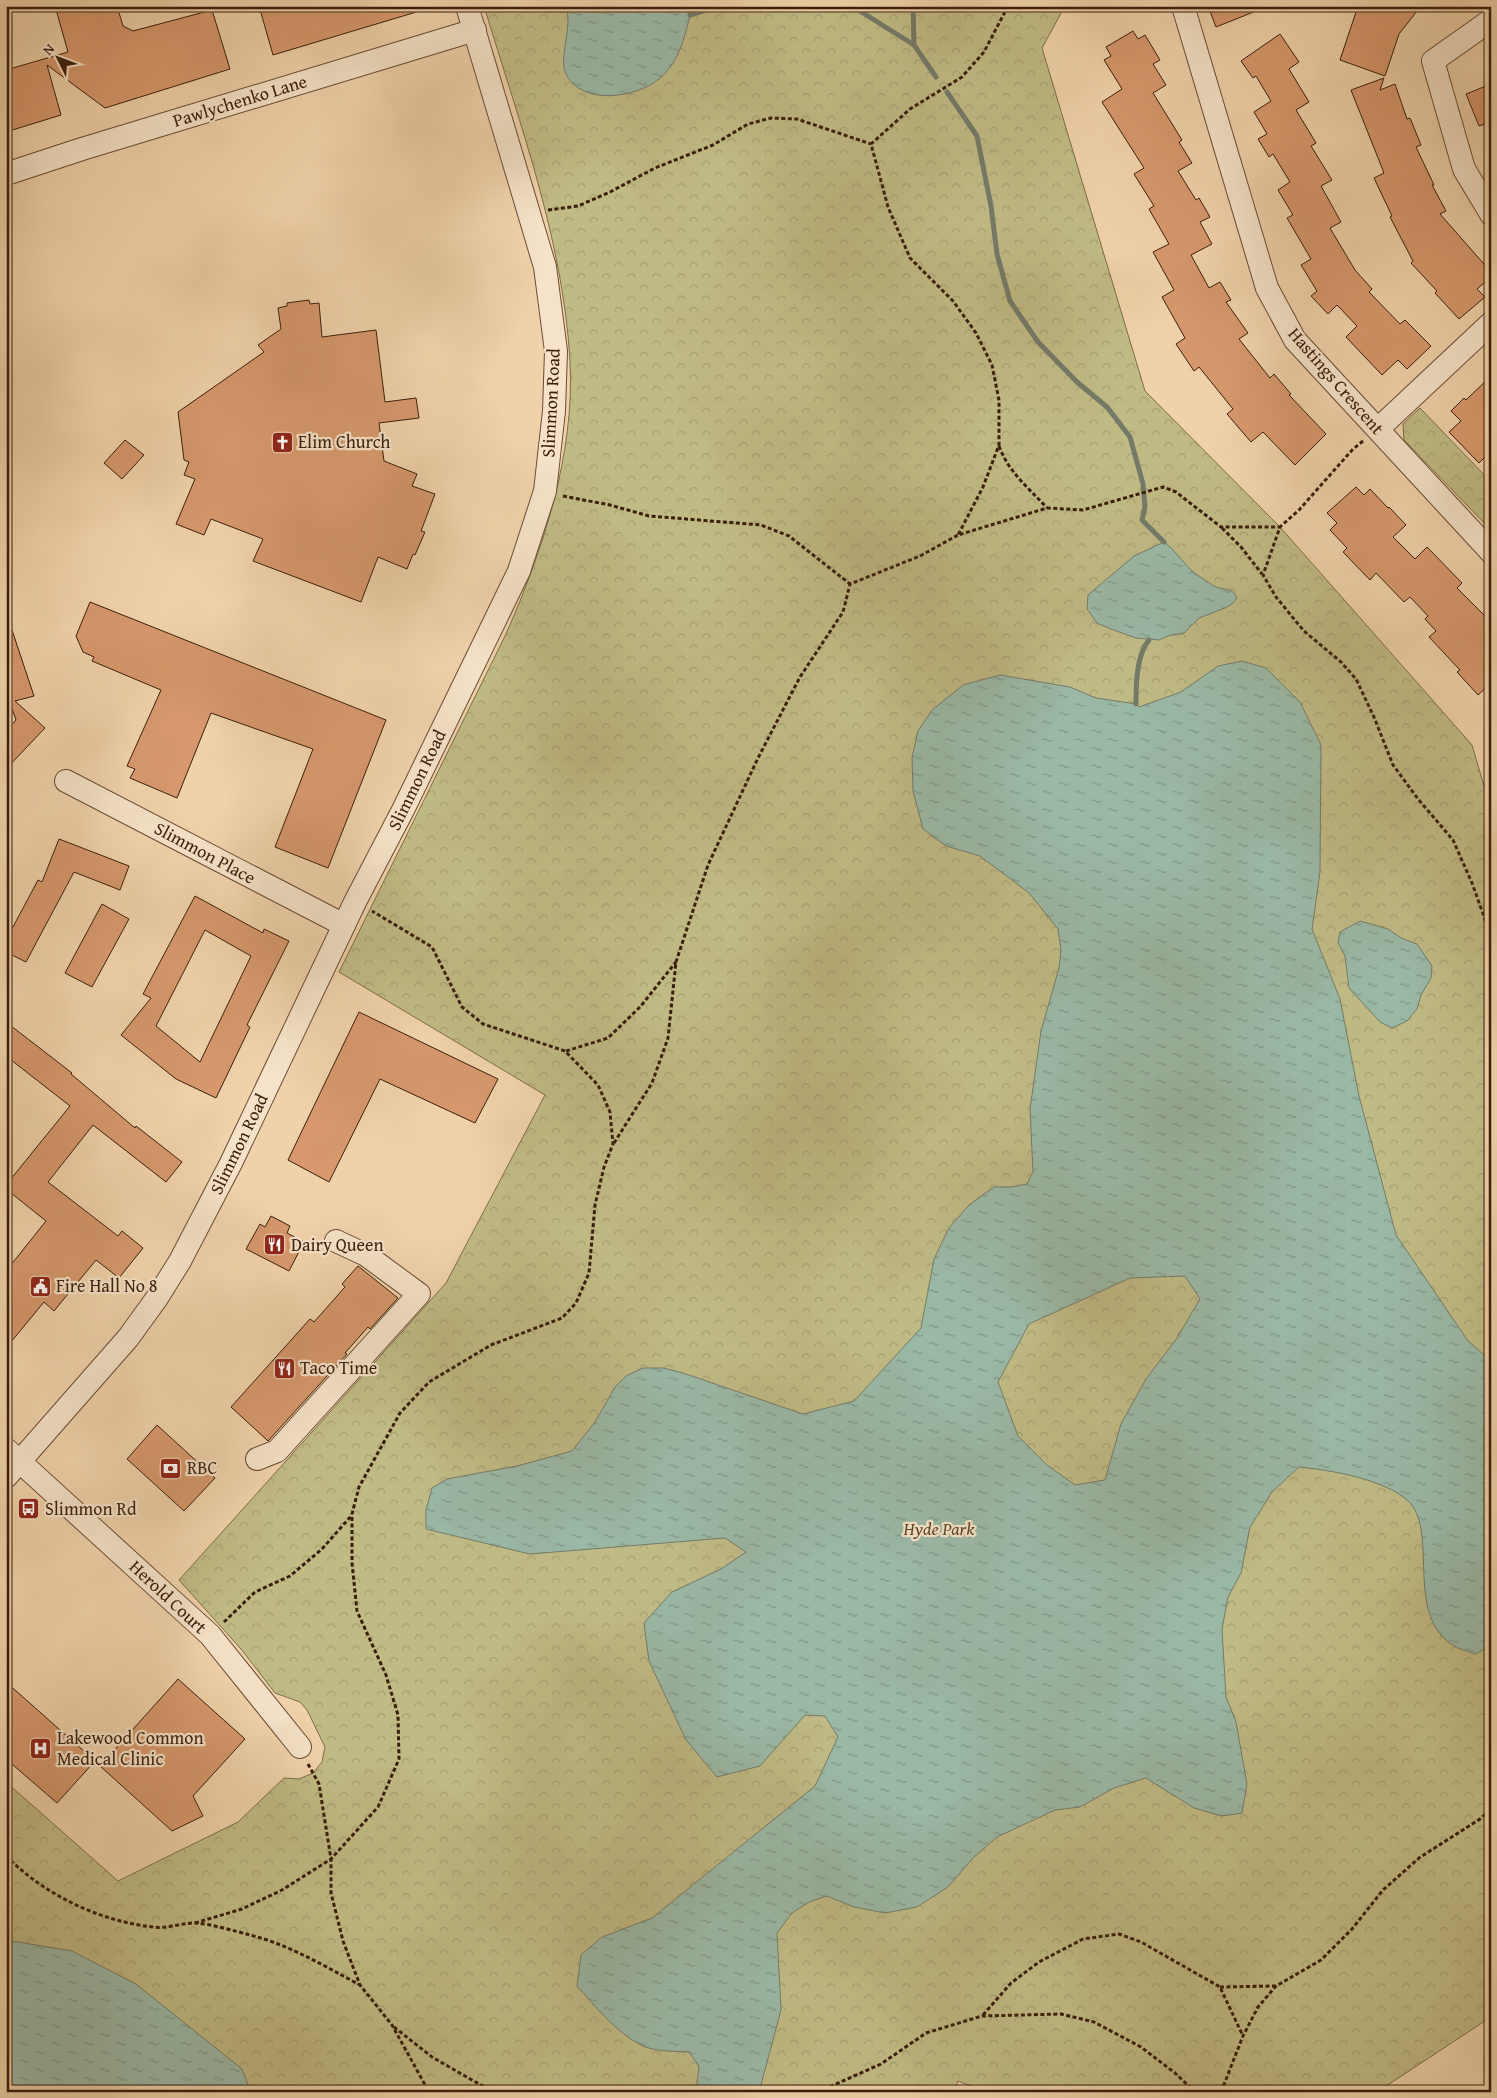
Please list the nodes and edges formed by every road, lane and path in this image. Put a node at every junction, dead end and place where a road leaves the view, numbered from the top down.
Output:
1 (467, 6) edge
2 (1008, 6) edge
3 (1183, 6) edge
4 (1491, 20) edge
5 (475, 30) junction
6 (870, 144) junction
7 (6, 174) edge
8 (557, 208) dead end
9 (1491, 214) edge
10 (1491, 323) edge
11 (1372, 434) junction
12 (998, 445) junction
13 (569, 498) dead end
14 (1047, 508) junction
15 (1222, 528) junction
16 (1280, 528) junction
17 (958, 535) junction
18 (1491, 552) edge
19 (1262, 575) junction
20 (850, 584) junction
21 (66, 781) dead end
22 (355, 902) junction
23 (344, 925) junction
24 (1491, 936) edge
25 (676, 962) junction
26 (565, 1052) junction
27 (613, 1144) junction
28 (336, 1241) dead end
29 (257, 1459) dead end
30 (11, 1462) edge
31 (352, 1514) junction
32 (210, 1635) junction
33 (300, 1747) joint
34 (1491, 1809) edge
35 (6, 1856) edge
36 (331, 1859) junction
37 (195, 1923) junction
38 (360, 1985) junction
39 (1276, 1986) junction
40 (1220, 1987) junction
41 (982, 2016) junction
42 (392, 2025) junction
43 (1243, 2036) junction
44 (429, 2092) edge
45 (493, 2092) edge
46 (818, 2092) edge
47 (1195, 2092) edge
48 (1221, 2092) edge

1 - 5 street, Slimmon Road
2 - 6 path
3 - 11 street, Hastings Crescent
4 - 9 street
5 - 7 street, Pawlychenko Lane
5 - 22 street, Slimmon Road
6 - 8 path
6 - 12 path
10 - 11 street
11 - 16 path
11 - 18 street, Hastings Crescent
12 - 14 path
12 - 17 path
13 - 20 path
14 - 15 path
14 - 17 path
15 - 16 path
15 - 19 path
16 - 19 path
17 - 20 path
19 - 24 path
20 - 25 path
21 - 23 street, Slimmon Place
22 - 23 street, Slimmon Road
22 - 26 path
23 - 30 street, Slimmon Road
25 - 26 path
25 - 27 path
26 - 27 path
27 - 31 path
28 - 29 street
30 - 32 street, Herold Court
31 - 32 path
31 - 36 path
32 - 33 street, Herold Court
33 - 36 path
34 - 39 path
35 - 37 path
36 - 37 path
36 - 38 path
37 - 38 path
38 - 42 path
39 - 40 path
39 - 43 path
40 - 41 path
40 - 43 path
41 - 46 path
41 - 47 path
42 - 44 path
42 - 45 path
43 - 48 path

